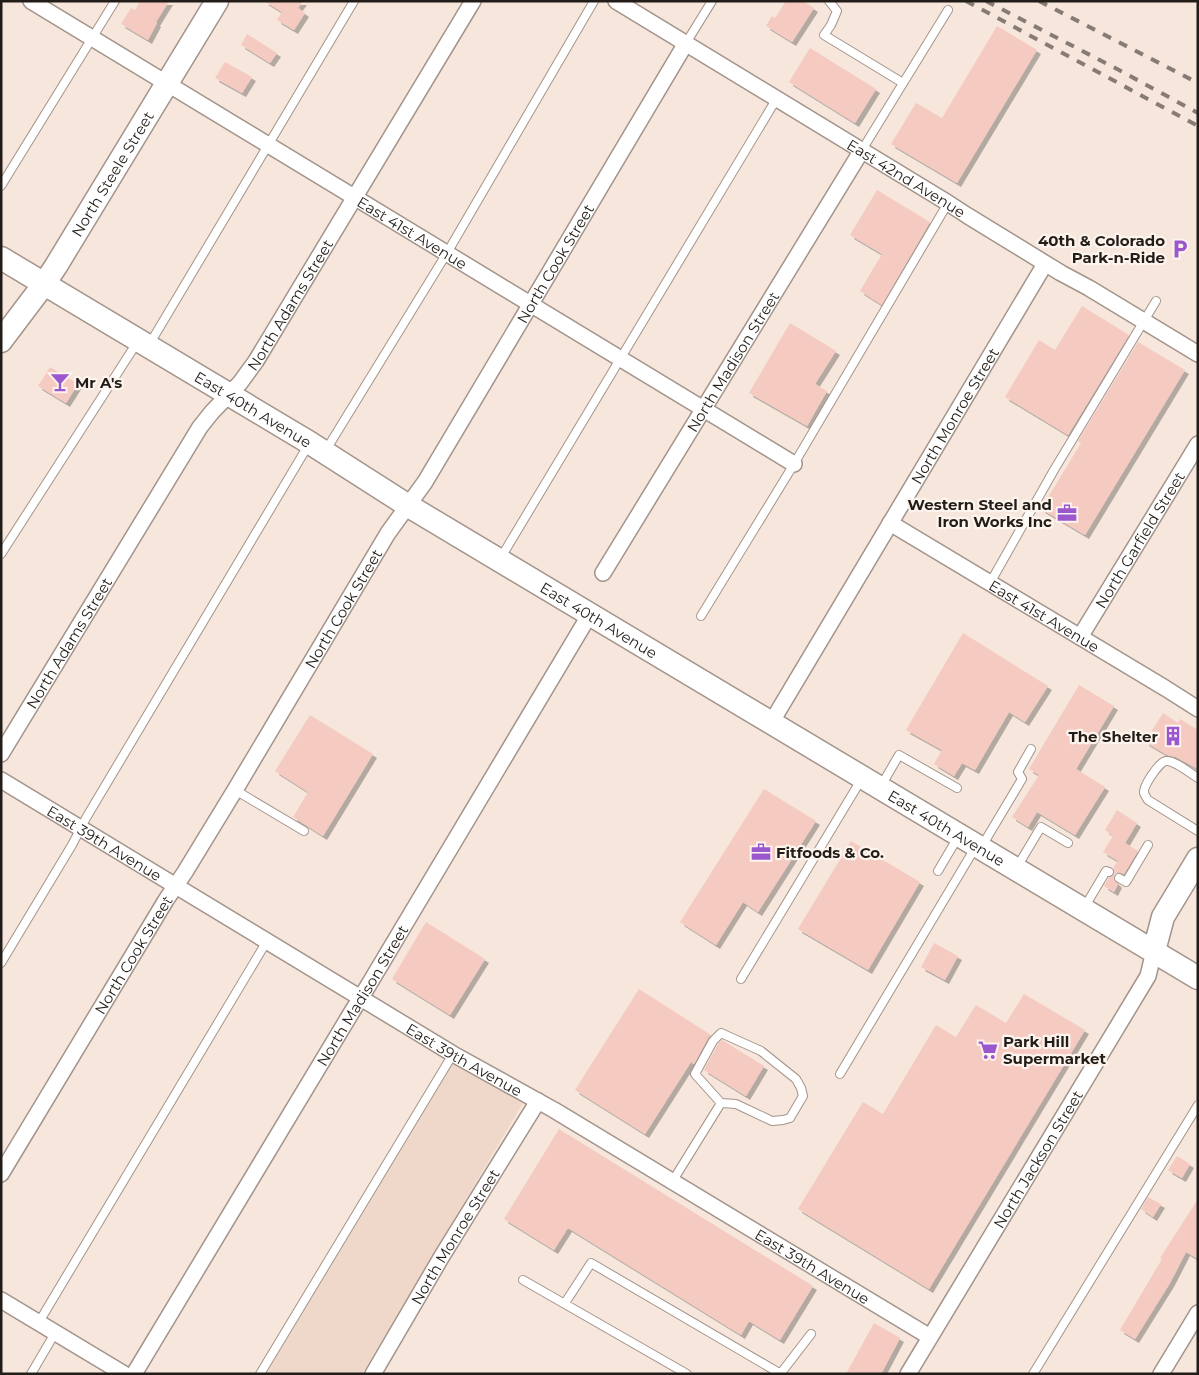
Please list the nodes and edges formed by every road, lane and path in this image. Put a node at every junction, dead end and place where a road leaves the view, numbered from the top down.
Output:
1 (31, 1) edge
2 (115, 1) edge
3 (216, 1) edge
4 (354, 1) edge
5 (473, 1) edge
6 (594, 1) edge
7 (712, 1) edge
8 (829, 1) edge
9 (625, 3) edge
10 (948, 10) dead end
11 (92, 39) junction
12 (686, 43) junction
13 (903, 83) junction
14 (167, 84) junction
15 (777, 98) junction
16 (268, 145) junction
17 (862, 150) junction
18 (1, 186) edge
19 (354, 198) junction
20 (948, 203) junction
21 (446, 254) junction
22 (1, 258) edge
23 (1045, 264) junction
24 (44, 284) junction
25 (1156, 301) dead end
26 (531, 305) junction
27 (1144, 322) junction
28 (1, 341) edge
29 (143, 343) junction
30 (1198, 354) edge
31 (620, 359) junction
32 (229, 395) junction
33 (703, 409) junction
34 (1198, 444) edge
35 (317, 447) junction
36 (794, 464) junction
37 (407, 505) junction
38 (890, 523) junction
39 (1, 554) edge
40 (499, 560) junction
41 (603, 573) dead end
42 (990, 582) junction
43 (590, 614) junction
44 (701, 616) dead end
45 (1080, 637) junction
46 (1198, 709) edge
47 (772, 723) junction
48 (1032, 749) dead end
49 (1, 754) edge
50 (1198, 778) edge
51 (1, 780) edge
52 (871, 783) junction
53 (957, 788) dead end
54 (235, 790) junction
55 (81, 828) junction
56 (304, 831) dead end
57 (1198, 831) edge
58 (972, 843) junction
59 (1068, 843) dead end
60 (1148, 845) dead end
61 (1197, 863) edge
62 (1016, 869) junction
63 (938, 871) dead end
64 (1109, 872) dead end
65 (1119, 878) dead end
66 (176, 886) junction
67 (1083, 909) junction
68 (267, 941) junction
69 (1154, 951) junction
70 (1, 963) edge
71 (1198, 978) edge
72 (740, 979) dead end
73 (361, 998) junction
74 (453, 1054) junction
75 (840, 1074) dead end
76 (538, 1101) junction
77 (721, 1103) junction
78 (1198, 1106) edge
79 (1, 1174) edge
80 (672, 1182) junction
81 (523, 1280) dead end
82 (1, 1300) edge
83 (565, 1303) junction
84 (1198, 1313) edge
85 (39, 1322) junction
86 (55, 1333) junction
87 (811, 1334) dead end
88 (930, 1337) junction
89 (31, 1374) edge
90 (124, 1374) edge
91 (134, 1374) edge
92 (260, 1374) edge
93 (373, 1374) edge
94 (687, 1374) edge
95 (781, 1374) edge
96 (908, 1374) edge
97 (1033, 1374) edge
98 (1161, 1374) edge

1 - 11 street, East 41st Avenue
2 - 11 lane
3 - 14 street, North Steele Street
4 - 16 lane
5 - 19 street, North Adams Street
6 - 21 lane
7 - 12 lane
8 - 13 lane
9 - 12 street, East 42nd Avenue
10 - 13 lane
11 - 14 street, East 41st Avenue
11 - 18 lane
12 - 15 street, East 42nd Avenue
12 - 26 street, North Cook Street
13 - 17 lane
14 - 16 street, East 41st Avenue
14 - 24 street, North Steele Street
15 - 17 street, East 42nd Avenue
15 - 31 lane
16 - 19 street, East 41st Avenue
16 - 29 lane
17 - 20 street, East 42nd Avenue
17 - 33 street, North Madison Street
19 - 21 street, East 41st Avenue
19 - 32 street, North Adams Street
20 - 23 street, East 42nd Avenue
20 - 36 lane
21 - 26 street, East 41st Avenue
21 - 35 lane
22 - 24 street, East 40th Avenue
23 - 27 street, East 42nd Avenue
23 - 38 street, North Monroe Street
24 - 28 street, North Steele Street
24 - 29 street, East 40th Avenue
25 - 27 lane
26 - 31 street, East 41st Avenue
26 - 37 street, North Cook Street
27 - 30 street, East 42nd Avenue
27 - 42 lane
29 - 32 street, East 40th Avenue
29 - 39 lane
31 - 33 street, East 41st Avenue
31 - 40 lane
32 - 35 street, East 40th Avenue
32 - 49 street, North Adams Street
33 - 36 street, East 41st Avenue
33 - 41 street, North Madison Street
34 - 45 street, North Garfield Street
35 - 37 street, East 40th Avenue
35 - 55 lane
36 - 44 lane
37 - 40 street, East 40th Avenue
37 - 54 street, North Cook Street
38 - 42 street, East 41st Avenue
38 - 47 street, North Monroe Street
40 - 43 street, East 40th Avenue
42 - 45 street, East 41st Avenue
43 - 47 street, East 40th Avenue
43 - 73 street, North Madison Street
45 - 46 street, East 41st Avenue
47 - 52 street, East 40th Avenue
48 - 58 lane
50 - 57 lane
51 - 55 street, East 39th Avenue
52 - 53 lane
52 - 58 street, East 40th Avenue
52 - 72 lane
54 - 56 lane
54 - 66 street, North Cook Street
55 - 66 street, East 39th Avenue
55 - 70 lane
58 - 62 street, East 40th Avenue
58 - 63 lane
58 - 75 lane
59 - 62 lane
60 - 65 lane
61 - 69 street, North Jackson Street
62 - 67 street, East 40th Avenue
64 - 67 lane
66 - 68 street, East 39th Avenue
66 - 79 street, North Cook Street
67 - 69 street, East 40th Avenue
68 - 73 street, East 39th Avenue
68 - 85 lane
69 - 71 street, East 40th Avenue
69 - 88 street, North Jackson Street
73 - 74 street, East 39th Avenue
73 - 91 street, North Madison Street
74 - 76 street, East 39th Avenue
74 - 92 lane
76 - 80 street, East 39th Avenue
76 - 93 street, North Monroe Street
77 - 77 lane
77 - 80 lane
78 - 97 lane
80 - 88 street, East 39th Avenue
81 - 83 lane
82 - 85 street
83 - 94 lane
83 - 95 lane
84 - 98 street
85 - 86 street
86 - 89 lane
86 - 90 street
87 - 95 lane
88 - 96 street, North Jackson Street

